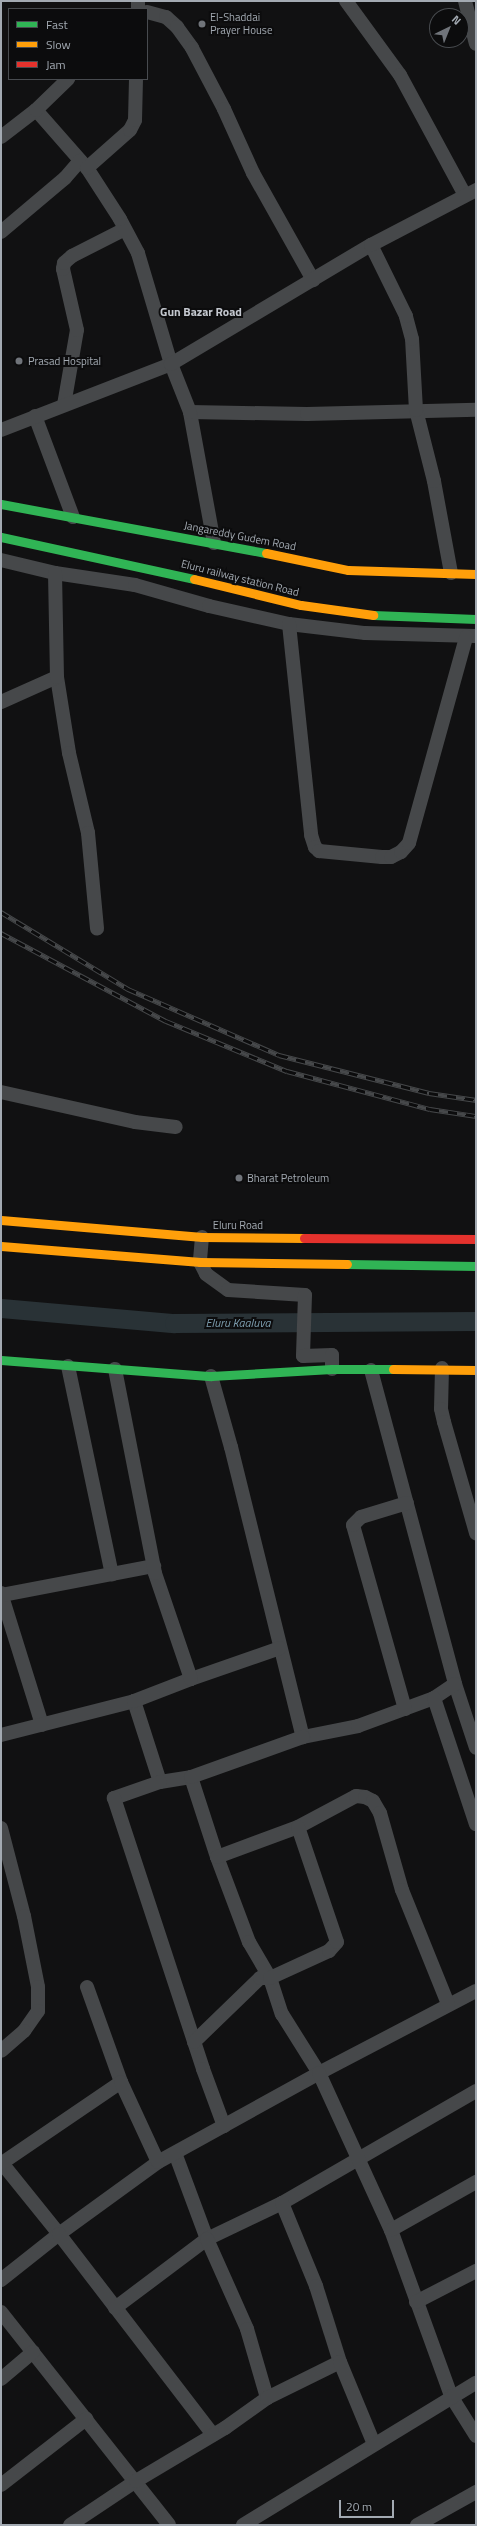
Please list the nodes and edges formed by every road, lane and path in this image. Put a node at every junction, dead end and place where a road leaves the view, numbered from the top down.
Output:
1 (346, 1) edge
2 (466, 1) edge
3 (148, 12) edge
4 (476, 44) edge
5 (67, 80) edge
6 (136, 80) edge
7 (36, 110) junction
8 (1, 137) edge
9 (84, 164) junction
10 (471, 192) edge
11 (125, 229) junction
12 (1, 232) edge
13 (371, 246) junction
14 (313, 280) junction
15 (172, 364) junction
16 (64, 405) junction
17 (416, 410) junction
18 (476, 410) edge
19 (190, 412) junction
20 (35, 416) junction
21 (1, 430) edge
22 (1, 504) edge
23 (73, 518) junction
24 (1, 537) edge
25 (214, 543) junction
26 (1, 560) edge
27 (54, 573) junction
28 (451, 574) junction
29 (476, 574) edge
30 (476, 619) edge
31 (289, 624) junction
32 (471, 636) edge
33 (58, 677) junction
34 (1, 702) edge
35 (98, 929) dead end
36 (1, 1092) edge
37 (176, 1126) dead end
38 (1, 1220) edge
39 (202, 1237) junction
40 (476, 1239) edge
41 (1, 1246) edge
42 (200, 1262) junction
43 (476, 1266) edge
44 (1, 1360) edge
45 (68, 1366) junction
46 (435, 1368) junction
47 (115, 1369) junction
48 (332, 1369) junction
49 (371, 1370) junction
50 (476, 1370) edge
51 (211, 1376) junction
52 (407, 1504) junction
53 (476, 1533) edge
54 (154, 1566) junction
55 (112, 1574) junction
56 (1, 1594) edge
57 (280, 1648) junction
58 (191, 1679) junction
59 (455, 1684) junction
60 (434, 1698) junction
61 (134, 1701) junction
62 (405, 1709) junction
63 (42, 1725) junction
64 (1, 1735) edge
65 (303, 1737) junction
66 (476, 1748) edge
67 (191, 1777) junction
68 (160, 1782) junction
69 (476, 1824) edge
70 (298, 1827) junction
71 (1, 1828) edge
72 (218, 1857) junction
73 (270, 1978) junction
74 (87, 1987) dead end
75 (476, 1991) edge
76 (448, 2004) junction
77 (194, 2042) junction
78 (1, 2051) edge
79 (319, 2073) junction
80 (121, 2082) junction
81 (476, 2091) edge
82 (224, 2126) junction
83 (175, 2153) junction
84 (358, 2161) junction
85 (2, 2162) edge
86 (158, 2162) junction
87 (476, 2182) edge
88 (282, 2203) junction
89 (391, 2230) junction
90 (59, 2234) junction
91 (207, 2240) junction
92 (476, 2270) edge
93 (1, 2280) edge
94 (416, 2302) junction
95 (115, 2308) junction
96 (1, 2312) edge
97 (33, 2352) junction
98 (340, 2362) junction
99 (1, 2378) edge
100 (476, 2383) edge
101 (451, 2396) junction
102 (268, 2398) junction
103 (86, 2419) junction
104 (213, 2435) junction
105 (476, 2436) edge
106 (374, 2444) junction
107 (136, 2481) junction
108 (1, 2486) edge
109 (476, 2492) edge
110 (259, 2521) edge
111 (70, 2525) edge
112 (169, 2525) edge
113 (243, 2525) edge
114 (417, 2525) edge

1 - 10 street
2 - 4 street
3 - 14 street
5 - 7 street
6 - 9 street
7 - 8 street
7 - 9 street
9 - 11 street
9 - 12 street
10 - 13 street
11 - 15 street
11 - 16 street
13 - 14 street
13 - 17 street
14 - 15 street
15 - 16 street
15 - 19 street
16 - 20 street
17 - 18 street
17 - 19 street
17 - 28 street
19 - 25 street
20 - 21 street
20 - 23 street
22 - 23 main road, Jangareddy Gudem Road
23 - 25 main road, Jangareddy Gudem Road
24 - 30 main road, Eluru railway station Road
25 - 28 main road, Jangareddy Gudem Road
26 - 27 street
27 - 31 street
27 - 33 street
28 - 29 main road, Jangareddy Gudem Road
31 - 32 street
31 - 32 street
33 - 34 street
33 - 35 street
36 - 37 street
38 - 39 main road, Eluru Road
39 - 40 main road, Eluru Road
39 - 42 street
41 - 42 main road
42 - 43 main road
42 - 48 street
44 - 45 main road
45 - 47 main road
45 - 55 street
46 - 49 main road
46 - 50 main road
46 - 53 street
47 - 51 main road
47 - 54 street
48 - 49 main road
48 - 51 main road
49 - 52 street
51 - 57 street
52 - 59 street
52 - 62 street
54 - 55 street
54 - 58 street
55 - 56 street
56 - 63 street
57 - 58 street
57 - 65 street
58 - 61 street
59 - 60 street
59 - 66 street
60 - 62 street
60 - 69 street
61 - 63 street
61 - 68 street
62 - 65 street
63 - 64 street
65 - 67 street
67 - 68 street
67 - 72 street
68 - 77 street
70 - 72 street
70 - 73 street
70 - 76 street
71 - 78 street
72 - 73 street
73 - 77 street
73 - 79 street
74 - 80 street
75 - 76 street
76 - 79 street
77 - 82 street
79 - 82 street
79 - 84 street
80 - 85 street
80 - 86 street
81 - 84 street
82 - 83 street
83 - 86 street
83 - 91 street
84 - 88 street
84 - 89 street
85 - 90 street
86 - 90 street
87 - 89 street
88 - 91 street
88 - 98 street
89 - 94 street
90 - 93 street
90 - 95 street
91 - 95 street
91 - 102 street
92 - 94 street
94 - 101 street
95 - 104 street
96 - 97 street
97 - 99 street
97 - 103 street
98 - 102 street
98 - 106 street
100 - 101 street
101 - 105 street
101 - 106 street
102 - 104 street
103 - 107 street
103 - 108 street
104 - 107 street
106 - 110 street
107 - 111 street
107 - 112 street
109 - 114 street
110 - 113 street

